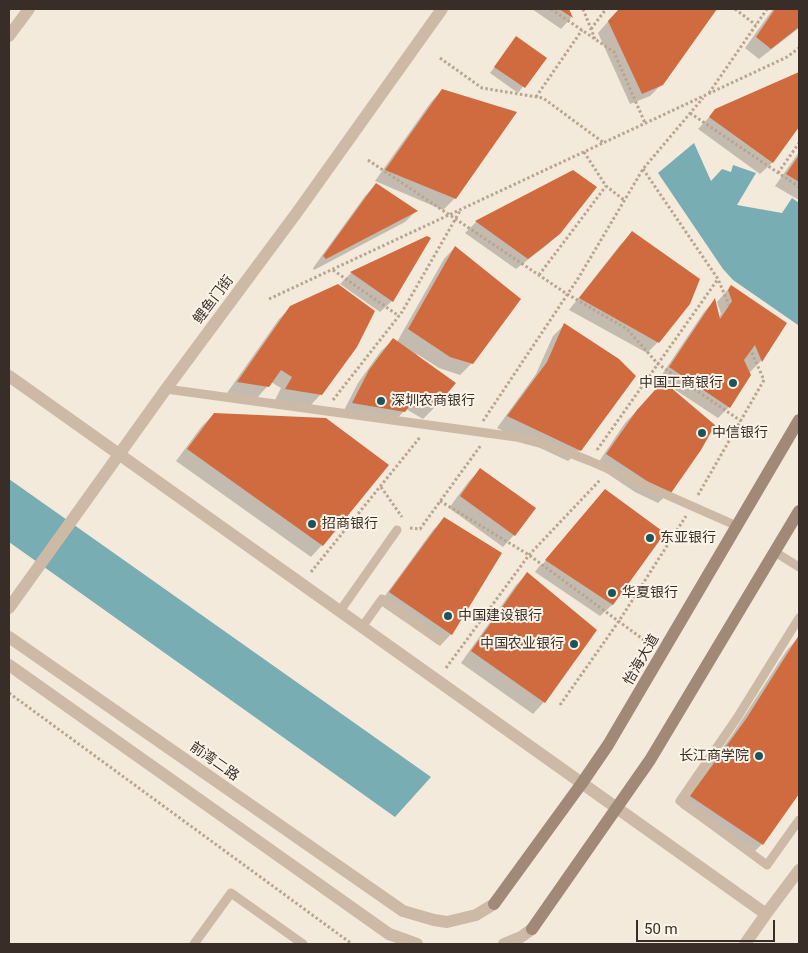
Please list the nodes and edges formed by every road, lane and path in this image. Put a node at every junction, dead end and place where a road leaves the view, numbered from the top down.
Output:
1 (28, 9) edge
2 (442, 9) edge
3 (551, 9) edge
4 (583, 9) edge
5 (606, 9) edge
6 (735, 9) edge
7 (768, 9) edge
8 (756, 25) junction
9 (591, 29) junction
10 (582, 30) junction
11 (9, 36) edge
12 (595, 39) junction
13 (799, 48) edge
14 (440, 58) dead end
15 (709, 93) junction
16 (705, 95) junction
17 (536, 98) junction
18 (690, 113) junction
19 (645, 123) junction
20 (604, 143) junction
21 (799, 143) edge
22 (584, 152) junction
23 (368, 160) dead end
24 (642, 169) junction
25 (778, 173) junction
26 (606, 186) junction
27 (799, 187) edge
28 (624, 200) junction
29 (460, 211) junction
30 (450, 216) junction
31 (456, 219) junction
32 (333, 270) junction
33 (539, 275) junction
34 (718, 279) junction
35 (567, 294) junction
36 (269, 299) dead end
37 (730, 305) dead end
38 (399, 316) junction
39 (751, 351) dead end
40 (658, 364) junction
41 (9, 376) edge
42 (166, 389) junction
43 (325, 410) junction
44 (799, 420) edge
45 (741, 421) junction
46 (430, 425) junction
47 (476, 431) junction
48 (491, 433) junction
49 (119, 454) junction
50 (590, 461) junction
51 (610, 470) junction
52 (381, 487) junction
53 (440, 502) junction
54 (692, 506) junction
55 (799, 511) edge
56 (737, 526) junction
57 (397, 530) dead end
58 (775, 552) junction
59 (529, 555) junction
60 (799, 567) edge
61 (311, 572) dead end
62 (9, 608) edge
63 (340, 611) junction
64 (799, 618) edge
65 (619, 621) junction
66 (362, 627) junction
67 (9, 637) edge
68 (440, 640) dead end
69 (644, 640) dead end
70 (9, 665) edge
71 (445, 668) dead end
72 (9, 692) edge
73 (560, 705) dead end
74 (582, 783) junction
75 (617, 808) junction
76 (799, 820) edge
77 (799, 871) edge
78 (494, 904) joint
79 (766, 914) junction
80 (532, 929) joint
81 (194, 944) edge
82 (303, 944) edge
83 (352, 944) edge
84 (417, 944) edge
85 (504, 944) edge
86 (745, 944) edge

1 - 11 street
2 - 42 street, 鲤鱼门街
3 - 10 path
4 - 9 path
5 - 9 path
6 - 8 path
7 - 8 path
8 - 15 path
9 - 12 path
10 - 12 path
10 - 17 path
12 - 19 path
13 - 15 path
14 - 17 path
15 - 16 path
16 - 18 path
16 - 19 path
17 - 20 path
18 - 24 path
18 - 25 path
19 - 20 path
20 - 22 path
21 - 25 path
22 - 26 path
22 - 29 path
23 - 30 path
24 - 28 path
24 - 34 path
25 - 27 path
26 - 28 path
26 - 33 path
28 - 35 path
29 - 30 path
29 - 31 path
30 - 31 path
30 - 32 path
31 - 33 path
31 - 38 path
32 - 36 path
32 - 38 path
33 - 35 path
34 - 37 path
34 - 40 path
35 - 40 path
35 - 47 path
38 - 43 path
39 - 45 path
40 - 45 path
40 - 50 path
41 - 49 street
42 - 43 lane
42 - 49 street, 鲤鱼门街
43 - 46 lane
44 - 56 main road, 怡海大道
45 - 54 path
46 - 47 lane
46 - 52 path
47 - 48 lane
48 - 50 lane
48 - 53 path
49 - 62 street, 鲤鱼门街
49 - 63 street
50 - 51 lane
51 - 54 lane
51 - 59 path
52 - 53 path
52 - 61 path
53 - 59 path
54 - 56 lane
54 - 65 path
55 - 58 main road
56 - 74 main road, 怡海大道
57 - 63 lane
58 - 60 lane
58 - 75 main road
59 - 65 path
59 - 71 path
63 - 66 street
64 - 76 lane
65 - 69 path
65 - 73 path
66 - 68 lane
66 - 74 street
67 - 78 street, 前湾二路
70 - 84 street
72 - 83 path
74 - 75 street
74 - 78 main road, 怡海大道
75 - 79 street
75 - 80 main road
77 - 79 street
79 - 86 street
80 - 85 street
81 - 82 lane

